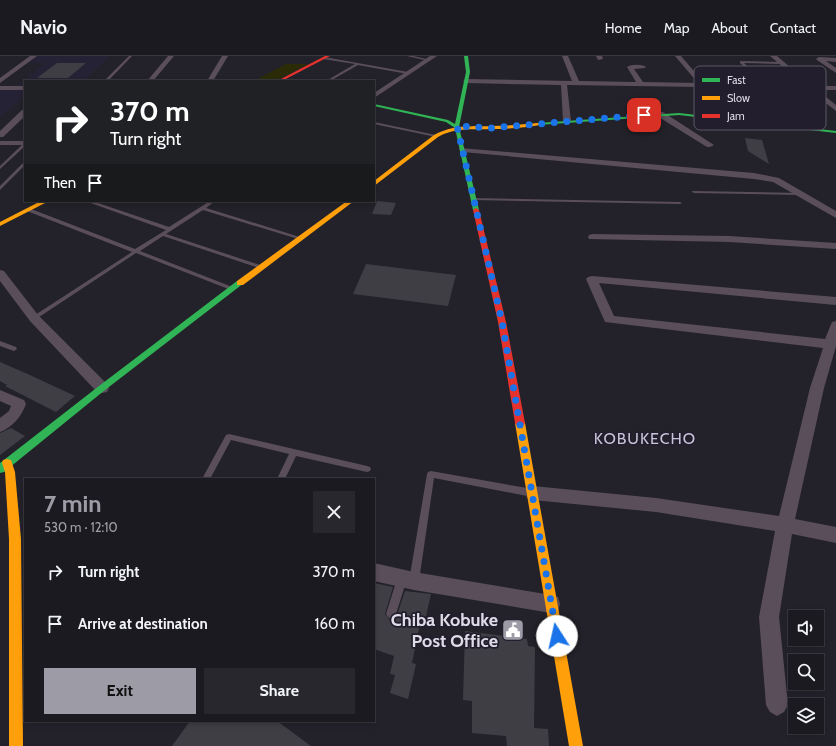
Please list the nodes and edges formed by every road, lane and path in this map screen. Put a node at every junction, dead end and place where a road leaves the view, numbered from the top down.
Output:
1 (34, 56) edge
2 (131, 56) edge
3 (171, 56) edge
4 (226, 56) edge
5 (408, 56) edge
6 (466, 56) edge
7 (565, 56) edge
8 (678, 56) edge
9 (772, 56) edge
10 (326, 57) edge
11 (432, 58) edge
12 (836, 60) edge
13 (780, 63) junction
14 (358, 64) junction
15 (745, 66) edge
16 (784, 66) edge
17 (643, 67) dead end
18 (836, 71) edge
19 (408, 74) junction
20 (694, 76) edge
21 (107, 80) edge
22 (151, 80) edge
23 (211, 80) edge
24 (281, 80) edge
25 (330, 80) edge
26 (0, 81) edge
27 (466, 81) junction
28 (564, 83) junction
29 (577, 84) junction
30 (641, 85) junction
31 (694, 86) edge
32 (0, 88) edge
33 (24, 88) edge
34 (826, 88) edge
35 (836, 88) edge
36 (375, 95) edge
37 (827, 102) edge
38 (375, 105) edge
39 (836, 109) edge
40 (24, 113) edge
41 (660, 114) junction
42 (694, 114) edge
43 (567, 121) junction
44 (375, 123) edge
45 (457, 126) junction
46 (820, 130) edge
47 (836, 132) edge
48 (0, 134) edge
49 (436, 136) junction
50 (0, 143) edge
51 (24, 144) edge
52 (710, 144) dead end
53 (24, 145) edge
54 (463, 150) junction
55 (24, 164) edge
56 (0, 168) edge
57 (376, 181) edge
58 (0, 189) edge
59 (694, 192) dead end
60 (800, 194) junction
61 (474, 199) junction
62 (44, 202) edge
63 (90, 202) edge
64 (211, 202) edge
65 (348, 202) edge
66 (680, 203) dead end
67 (202, 208) junction
68 (29, 210) junction
69 (836, 215) edge
70 (0, 224) edge
71 (169, 229) junction
72 (162, 234) junction
73 (593, 237) dead end
74 (300, 238) junction
75 (836, 246) edge
76 (135, 252) junction
77 (262, 267) junction
78 (0, 273) edge
79 (233, 289) junction
80 (836, 302) edge
81 (34, 318) junction
82 (836, 325) edge
83 (0, 343) edge
84 (830, 344) junction
85 (14, 349) dead end
86 (102, 388) junction
87 (0, 395) edge
88 (0, 426) edge
89 (294, 452) junction
90 (3, 466) edge
91 (367, 469) dead end
92 (207, 478) edge
93 (281, 478) edge
94 (533, 493) junction
95 (786, 525) junction
96 (24, 530) edge
97 (836, 535) edge
98 (14, 539) junction
99 (375, 572) edge
100 (408, 580) junction
101 (551, 604) junction
102 (391, 614) dead end
103 (777, 705) dead end
104 (16, 746) edge
105 (576, 746) edge

1 - 26 street
2 - 21 lane
3 - 22 street
4 - 23 street
5 - 11 lane
6 - 27 street
7 - 29 street
8 - 20 street
9 - 13 street
10 - 14 lane
10 - 24 street
11 - 19 street
12 - 18 street
13 - 15 lane
13 - 16 street
14 - 19 lane
14 - 25 lane
17 - 30 street
19 - 36 street
27 - 28 street
27 - 45 street
28 - 29 street
28 - 43 street
29 - 30 street
30 - 31 street
32 - 33 street
34 - 35 street
37 - 39 street
38 - 45 street
40 - 48 street
41 - 42 street
41 - 43 street
41 - 52 street
43 - 45 street
44 - 49 lane
45 - 49 street
45 - 54 street
46 - 47 street
49 - 57 street
50 - 51 street
53 - 56 lane
54 - 60 street
54 - 61 street
55 - 58 lane
59 - 60 lane
60 - 69 street
61 - 66 lane
61 - 94 street
62 - 68 street
63 - 71 lane
64 - 67 lane
65 - 74 street
67 - 71 lane
67 - 74 lane
68 - 70 street
68 - 76 lane
71 - 72 lane
72 - 76 lane
72 - 77 lane
73 - 75 street
74 - 77 street
76 - 79 lane
76 - 81 lane
77 - 79 street
78 - 81 street
79 - 86 street
80 - 84 street
81 - 86 street
82 - 84 street
83 - 85 lane
84 - 95 street
86 - 90 street
87 - 88 street
89 - 91 lane
89 - 92 lane
89 - 93 lane
90 - 98 street
94 - 95 street
94 - 100 lane
94 - 101 street
95 - 97 street
95 - 103 street
96 - 98 lane
98 - 104 street
99 - 100 street
100 - 101 street
100 - 102 lane
101 - 105 street

